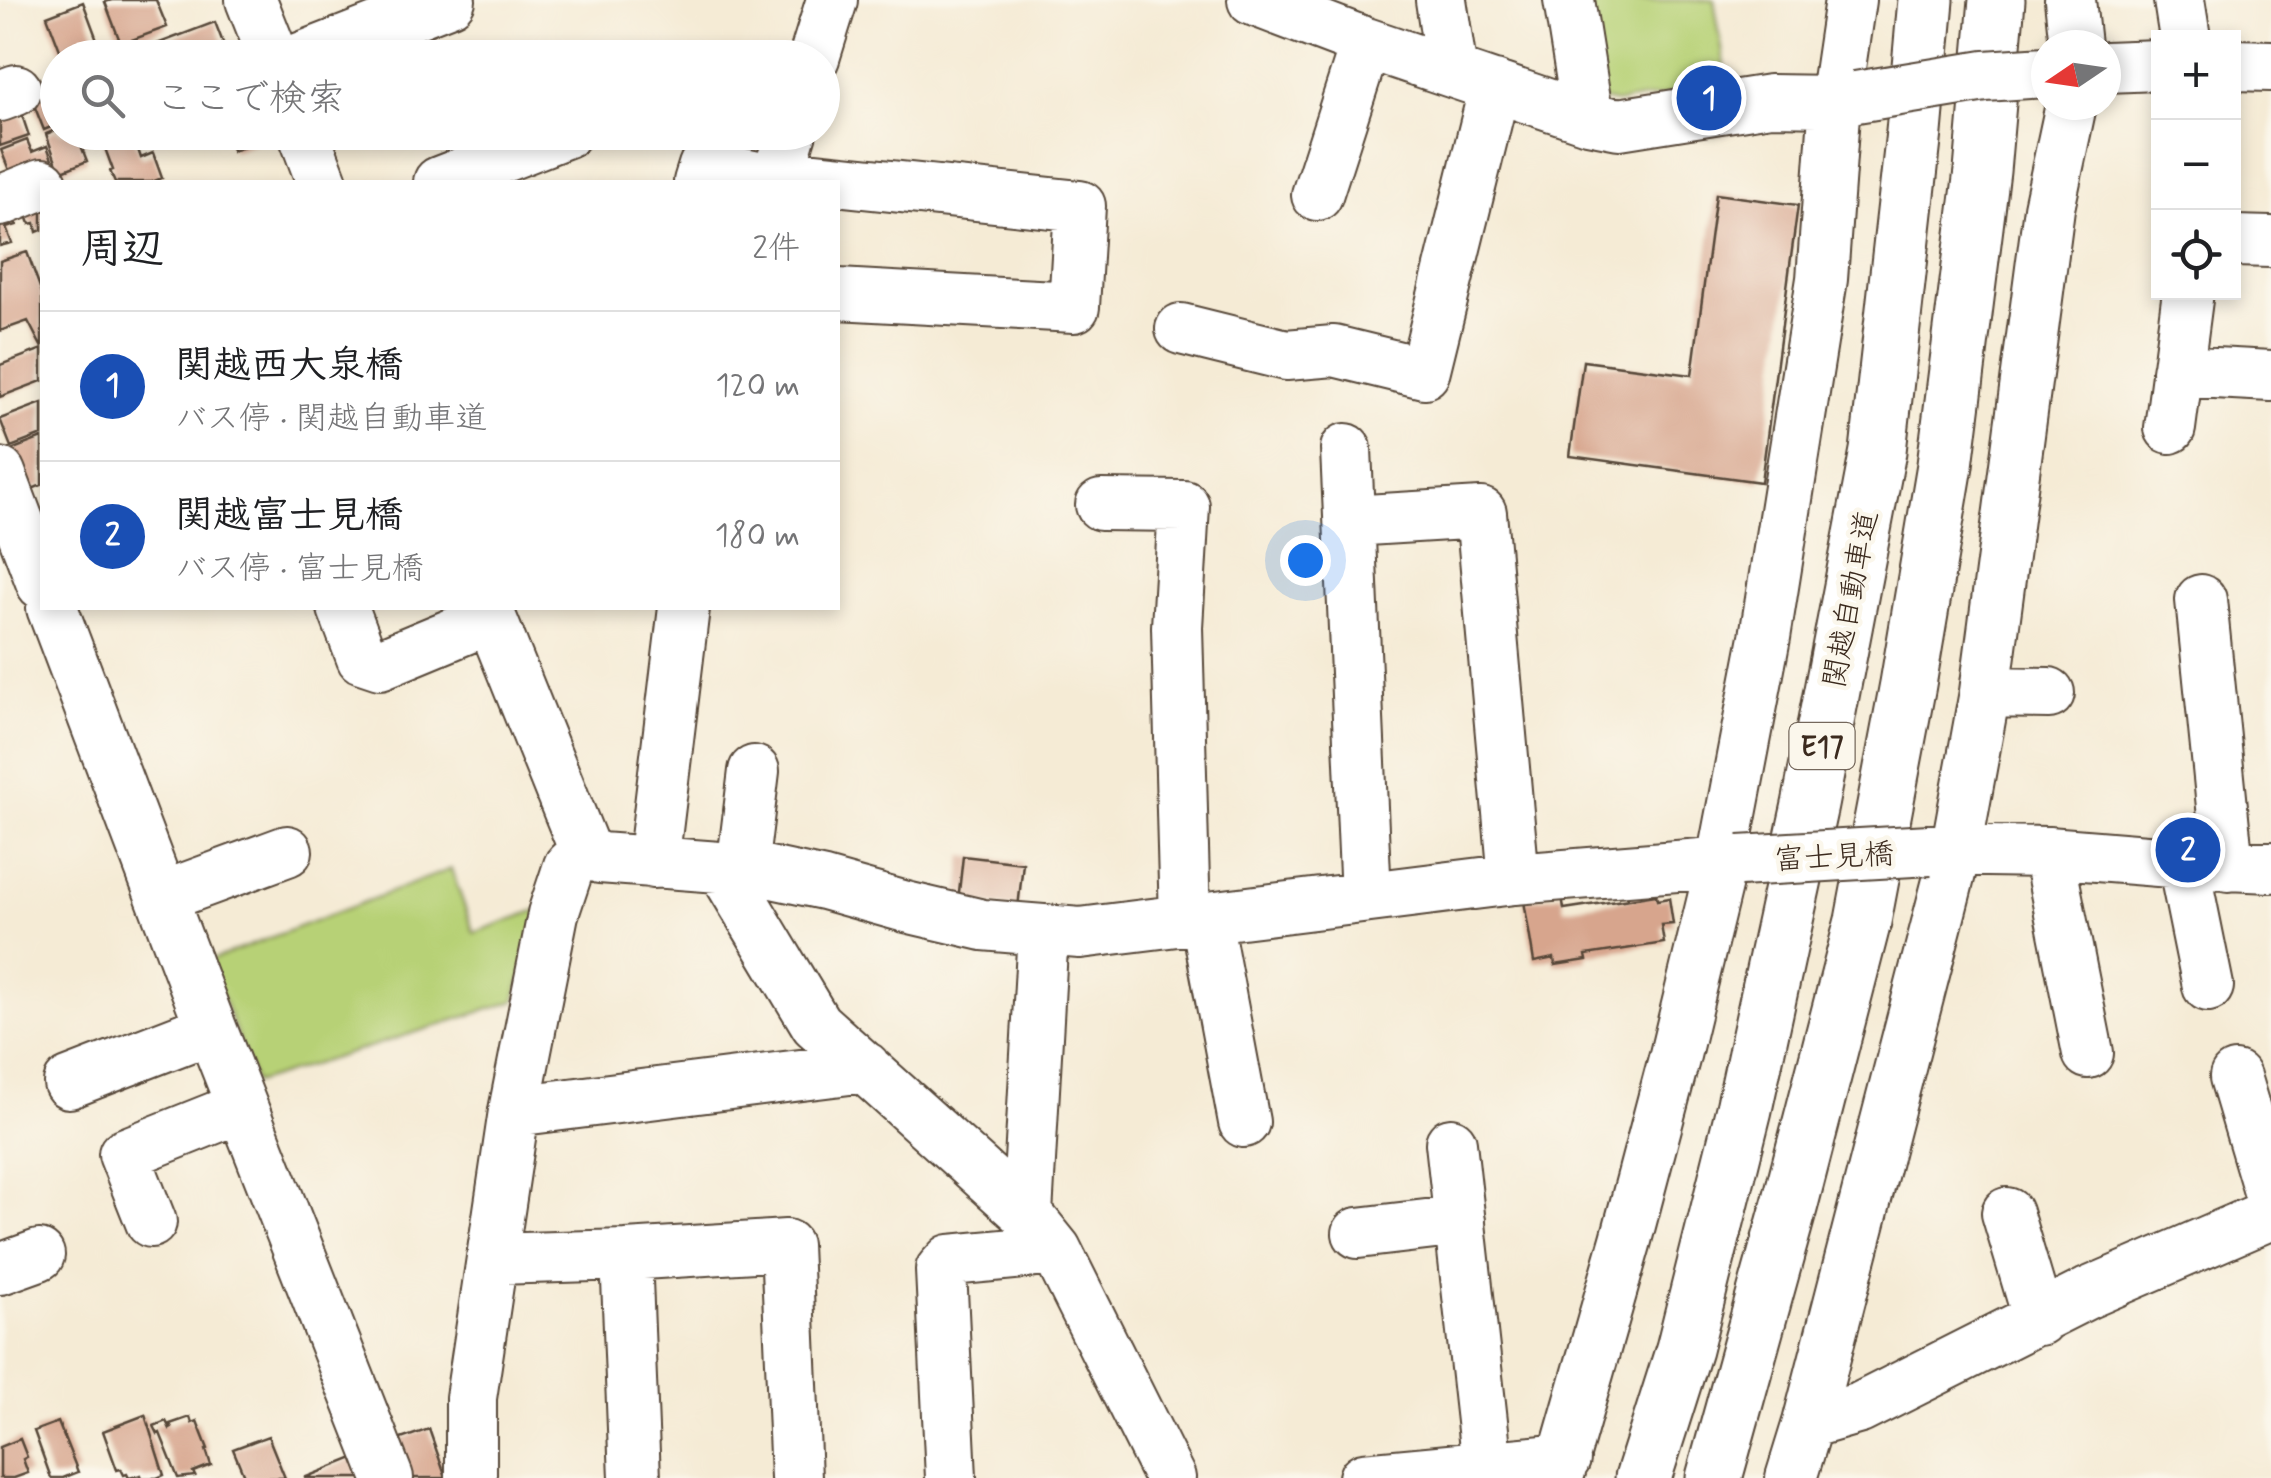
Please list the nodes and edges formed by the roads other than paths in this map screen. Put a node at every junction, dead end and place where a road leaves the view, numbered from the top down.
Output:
1 (251, 0) edge
2 (450, 0) edge
3 (832, 0) edge
4 (1253, 0) edge
5 (1441, 0) edge
6 (1569, 0) edge
7 (1850, 0) edge
8 (1926, 0) edge
9 (1996, 0) edge
10 (2070, 0) edge
11 (2180, 0) edge
12 (1336, 24) edge
13 (2073, 30) edge
14 (2184, 30) edge
15 (267, 40) edge
16 (347, 40) edge
17 (820, 40) edge
18 (2151, 65) edge
19 (2241, 65) edge
20 (2121, 66) edge
21 (2271, 66) edge
22 (2031, 73) edge
23 (1474, 79) junction
24 (1845, 99) junction
25 (1588, 118) junction
26 (2068, 120) edge
27 (310, 150) edge
28 (542, 150) edge
29 (781, 167) edge
30 (321, 180) edge
31 (445, 180) edge
32 (700, 180) edge
33 (40, 185) edge
34 (1317, 194) dead end
35 (0, 201) edge
36 (2241, 241) edge
37 (2271, 242) edge
38 (840, 294) edge
39 (2187, 300) edge
40 (1205, 323) dead end
41 (2178, 371) junction
42 (2271, 376) edge
43 (2170, 428) dead end
44 (1346, 450) dead end
45 (0, 473) edge
46 (1101, 505) dead end
47 (1350, 521) junction
48 (29, 564) edge
49 (2202, 600) dead end
50 (53, 610) edge
51 (343, 610) edge
52 (684, 610) edge
53 (489, 613) edge
54 (1985, 692) junction
55 (2049, 693) dead end
56 (754, 771) dead end
57 (1943, 850) junction
58 (584, 851) junction
59 (287, 852) dead end
60 (2048, 852) junction
61 (1730, 861) junction
62 (653, 863) junction
63 (2227, 866) edge
64 (732, 869) junction
65 (1514, 879) junction
66 (162, 897) junction
67 (1366, 898) junction
68 (1195, 920) junction
69 (1043, 931) junction
70 (2208, 986) dead end
71 (211, 1028) junction
72 (2088, 1054) dead end
73 (866, 1067) junction
74 (2234, 1077) dead end
75 (69, 1083) dead end
76 (242, 1108) junction
77 (514, 1111) junction
78 (1244, 1122) dead end
79 (1451, 1143) dead end
80 (2271, 1198) edge
81 (2008, 1213) dead end
82 (2271, 1214) edge
83 (1460, 1221) junction
84 (151, 1222) dead end
85 (1042, 1232) junction
86 (1358, 1233) dead end
87 (626, 1255) junction
88 (493, 1259) junction
89 (2038, 1320) junction
90 (1808, 1423) junction
91 (1487, 1466) junction
92 (1561, 1468) edge
93 (388, 1478) edge
94 (471, 1478) edge
95 (635, 1478) edge
96 (796, 1478) edge
97 (951, 1478) edge
98 (1170, 1478) edge
99 (1364, 1478) edge
100 (1643, 1478) edge
101 (1714, 1478) edge
102 (1791, 1478) edge

1 - 15 street
2 - 16 street
3 - 17 street
4 - 12 street
5 - 23 street
6 - 25 street
7 - 24 street
8 - 100 highway, 関越自動車道 / E17
9 - 101 highway, E17
10 - 13 street
11 - 14 street
12 - 23 street
12 - 34 street
18 - 20 street
19 - 21 street
22 - 24 street, bridge
23 - 25 street
23 - 40 street
24 - 25 street
24 - 61 street
26 - 54 street
27 - 30 street
28 - 31 street
29 - 32 street
29 - 38 street
33 - 35 street
36 - 37 street
39 - 41 street
41 - 42 street
41 - 43 street
44 - 47 street
45 - 48 street
46 - 68 street
47 - 65 street
47 - 67 street
49 - 63 street
50 - 66 street
51 - 53 street
52 - 62 street
53 - 58 street
54 - 55 street
54 - 57 street
56 - 64 street
57 - 60 street, 富士見橋
57 - 61 street, 富士見橋, bridge
57 - 90 street
58 - 62 street, 富士見橋
58 - 77 street
59 - 66 street
60 - 63 street, 富士見橋
60 - 72 street
61 - 65 street, 富士見橋
61 - 92 street
62 - 64 street, 富士見橋
63 - 70 street
64 - 69 street, 富士見橋
64 - 73 street
65 - 67 street, 富士見橋
66 - 71 street
67 - 68 street, 富士見橋
68 - 69 street, 富士見橋
68 - 78 street
69 - 85 street
71 - 75 street
71 - 76 street
73 - 77 street
73 - 85 street
74 - 80 street
76 - 84 street
76 - 93 street
77 - 88 street
79 - 83 street
81 - 89 street
82 - 89 street
83 - 86 street
83 - 91 street
85 - 97 street
85 - 98 street
87 - 88 street
87 - 95 street
87 - 96 street
88 - 94 street
89 - 90 street
90 - 102 street
91 - 92 street
91 - 99 street

